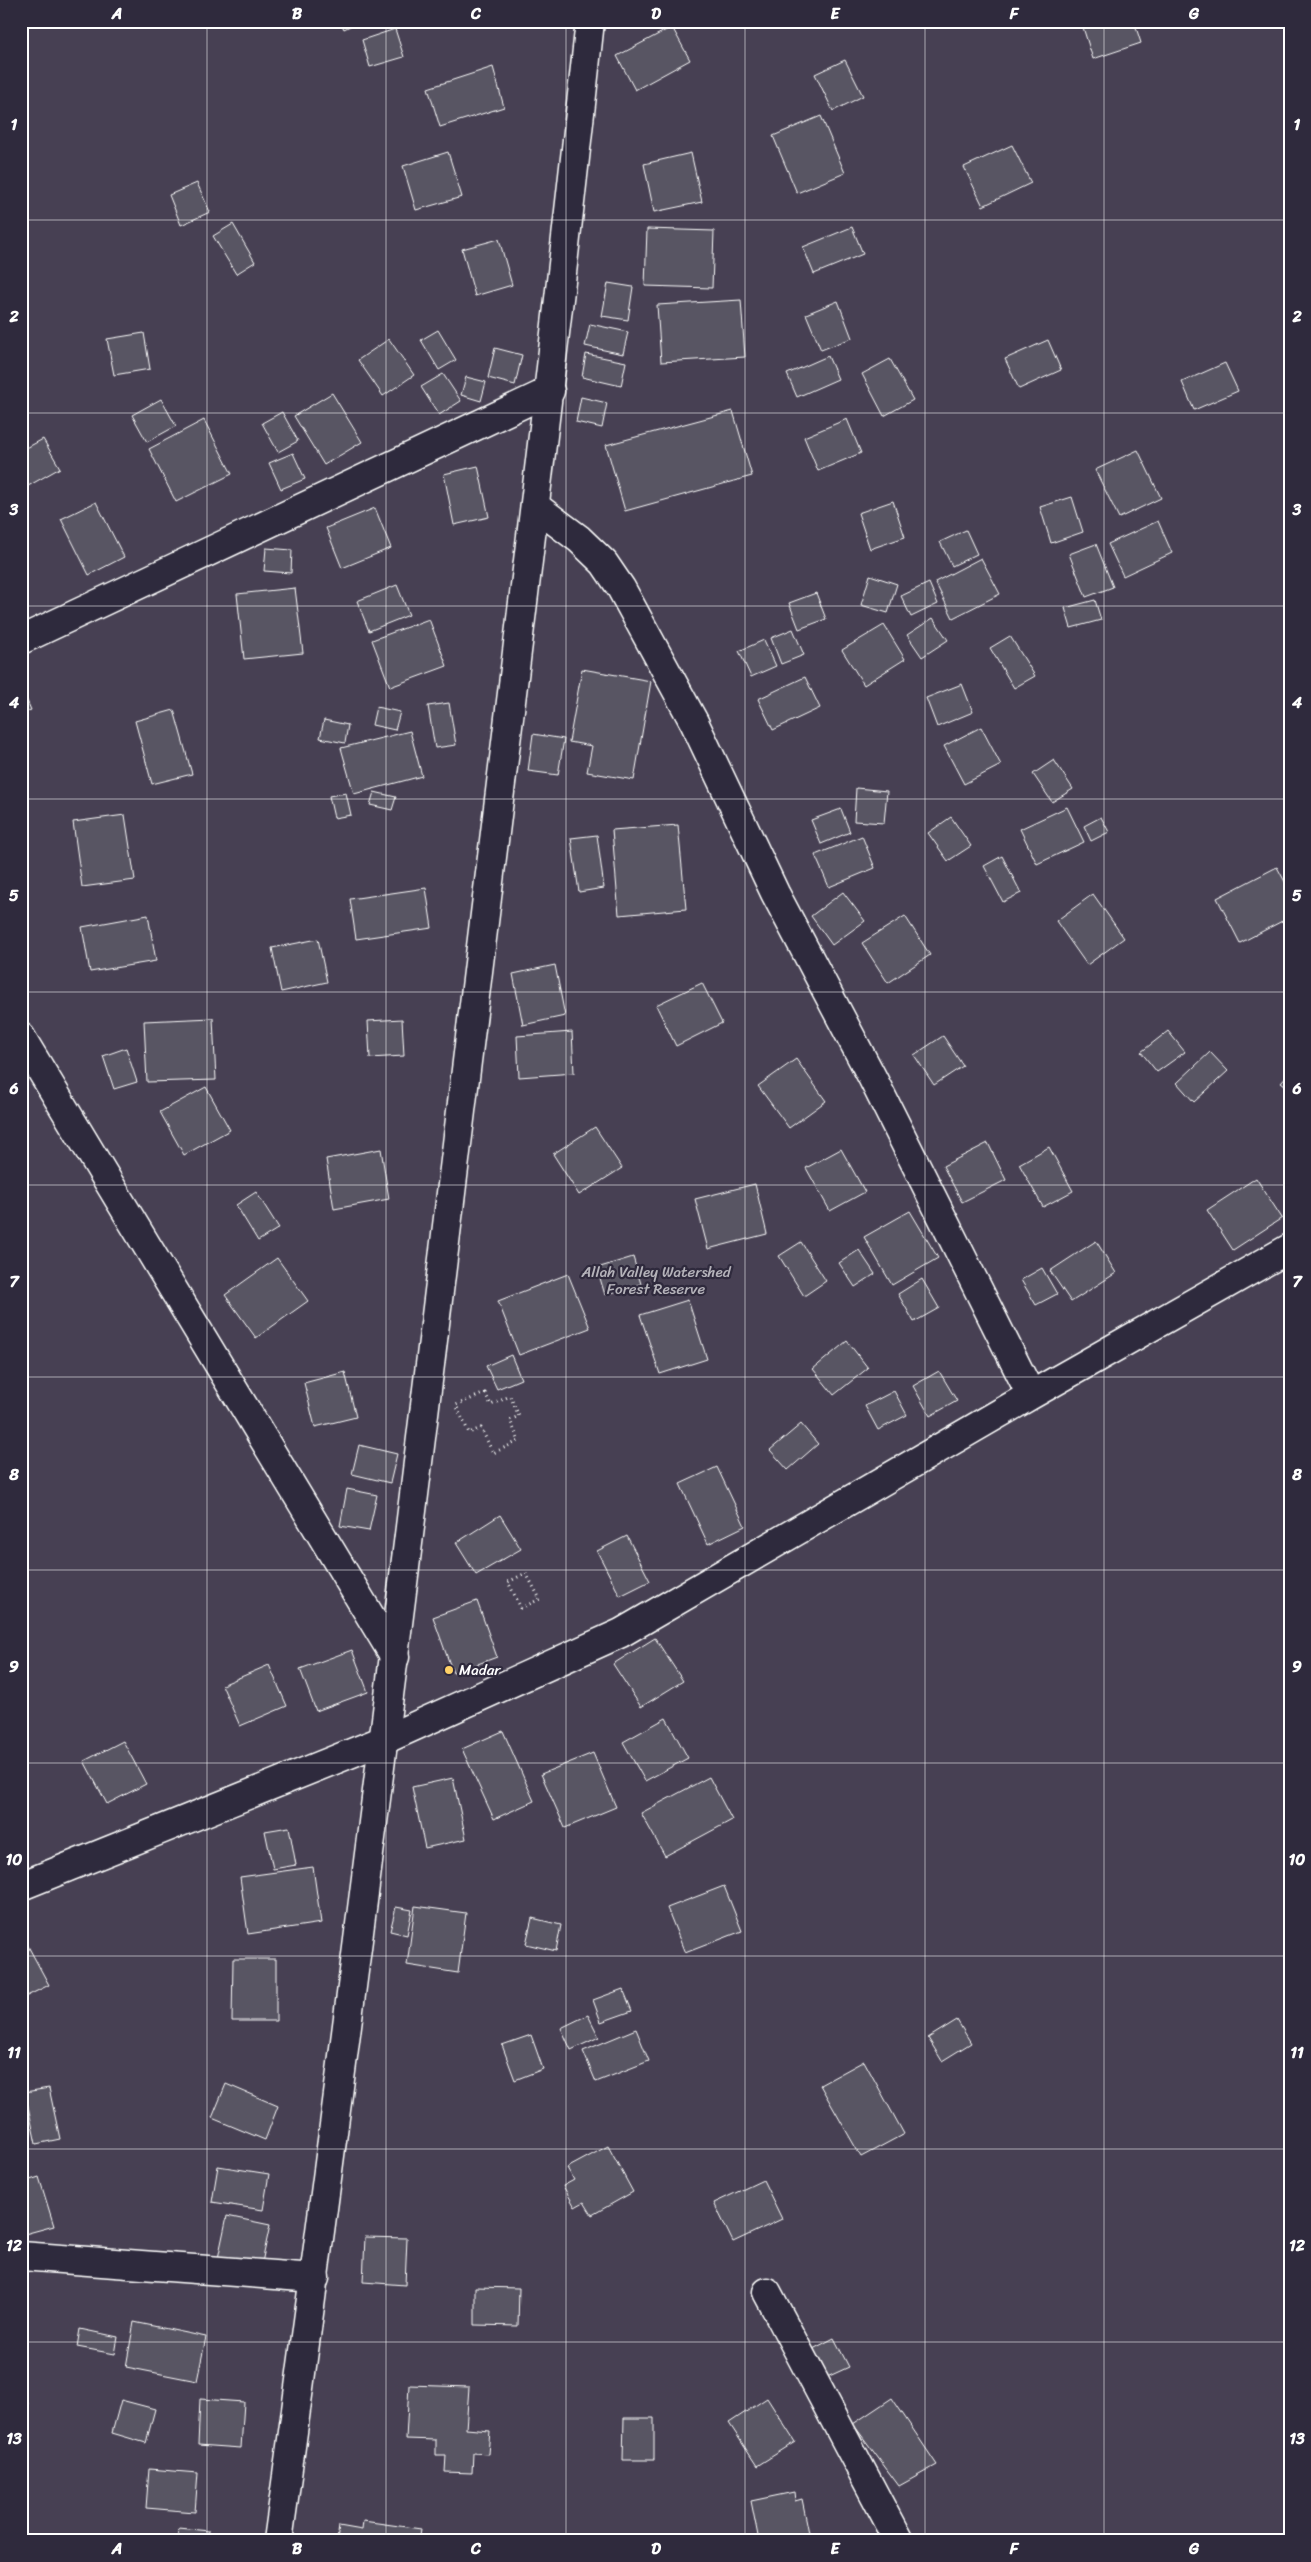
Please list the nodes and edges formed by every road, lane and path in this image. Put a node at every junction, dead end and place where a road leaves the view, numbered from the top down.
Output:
1 (590, 21) edge
2 (550, 391) junction
3 (535, 506) junction
4 (21, 640) edge
5 (21, 1037) edge
6 (1290, 1248) edge
7 (1031, 1395) junction
8 (519, 1441) joint
9 (540, 1599) joint
10 (395, 1657) junction
11 (384, 1740) junction
12 (21, 1886) edge
13 (21, 2256) edge
14 (314, 2278) junction
15 (767, 2292) dead end
16 (278, 2541) edge
17 (899, 2541) edge

1 - 2 street
2 - 3 street
2 - 4 street
3 - 7 street
3 - 10 street
5 - 10 street
6 - 7 street
7 - 11 street
8 - 8 path
9 - 9 path
10 - 11 street
11 - 12 street
11 - 14 street
13 - 14 street
14 - 16 street
15 - 17 street

